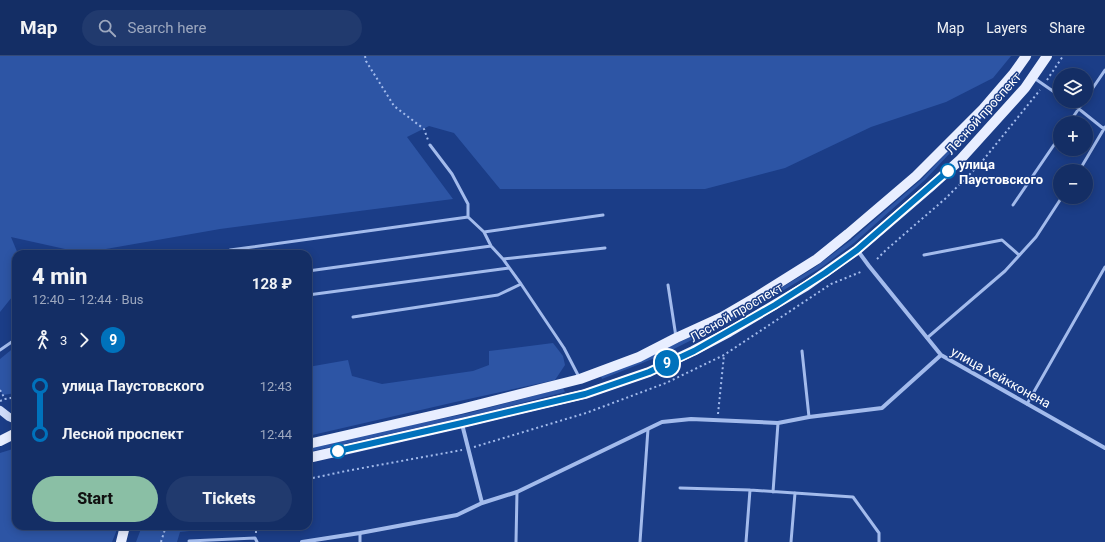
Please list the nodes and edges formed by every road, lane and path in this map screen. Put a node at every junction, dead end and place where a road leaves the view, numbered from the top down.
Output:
1 (365, 56) edge
2 (1026, 56) edge
3 (1047, 56) edge
4 (1063, 56) edge
5 (1105, 70) edge
6 (1033, 77) junction
7 (1044, 85) junction
8 (1093, 88) edge
9 (1053, 91) edge
10 (1079, 109) joint
11 (1074, 116) edge
12 (1104, 128) edge
13 (430, 145) joint
14 (1053, 146) edge
15 (1083, 164) edge
16 (1013, 204) dead end
17 (1057, 204) edge
18 (604, 215) dead end
19 (468, 217) junction
20 (484, 232) junction
21 (491, 246) junction
22 (605, 248) dead end
23 (230, 250) dead end
24 (857, 250) junction
25 (924, 255) dead end
26 (1019, 255) junction
27 (504, 259) junction
28 (877, 259) dead end
29 (1105, 267) edge
30 (509, 268) junction
31 (312, 270) edge
32 (863, 271) dead end
33 (521, 284) junction
34 (831, 284) dead end
35 (668, 285) dead end
36 (312, 294) edge
37 (353, 317) dead end
38 (676, 338) junction
39 (927, 338) junction
40 (12, 342) edge
41 (0, 350) edge
42 (802, 351) dead end
43 (724, 355) dead end
44 (941, 355) junction
45 (580, 379) junction
46 (0, 390) edge
47 (585, 394) junction
48 (12, 397) edge
49 (5, 398) junction
50 (0, 401) edge
51 (1028, 404) junction
52 (0, 410) edge
53 (12, 418) edge
54 (809, 418) junction
55 (718, 420) junction
56 (462, 423) junction
57 (778, 423) junction
58 (648, 429) junction
59 (12, 435) edge
60 (0, 441) edge
61 (312, 443) edge
62 (1105, 448) edge
63 (312, 457) edge
64 (680, 488) dead end
65 (750, 490) junction
66 (517, 492) junction
67 (773, 492) junction
68 (795, 493) junction
69 (482, 503) junction
70 (124, 530) edge
71 (165, 530) edge
72 (360, 533) junction
73 (189, 541) edge
74 (121, 542) edge
75 (161, 542) edge
76 (257, 542) edge
77 (302, 542) edge
78 (360, 542) edge
79 (516, 542) edge
80 (640, 542) edge
81 (746, 542) edge
82 (792, 542) edge
83 (879, 542) edge

1 - 13 path
2 - 38 main road, Лесной проспект
3 - 6 main road, Лесной проспект
4 - 7 path
5 - 8 lane
6 - 7 lane
6 - 24 main road, Лесной проспект
7 - 9 lane
7 - 28 path
10 - 11 lane
10 - 12 lane
12 - 15 lane
13 - 19 lane
14 - 16 lane
17 - 26 lane
18 - 20 lane
19 - 20 lane
19 - 23 lane
20 - 21 lane
21 - 27 lane
21 - 31 lane
22 - 27 lane
24 - 39 street, улица Хейкконена
24 - 47 main road, Лесной проспект
25 - 26 lane
26 - 39 lane
27 - 30 lane
29 - 51 lane
30 - 33 lane
30 - 36 lane
32 - 34 path
33 - 37 lane
33 - 45 lane
35 - 38 lane
38 - 45 main road, Лесной проспект
39 - 44 street, улица Хейкконена
40 - 41 lane
42 - 54 lane
43 - 55 path
44 - 51 street, улица Хейкконена
44 - 54 street
45 - 47 main road
45 - 61 main road, Лесной проспект
46 - 49 path
47 - 56 main road, Лесной проспект
48 - 49 path
49 - 50 path
51 - 62 street, улица Хейкконена
52 - 53 main road
54 - 57 street
55 - 57 street
55 - 58 street
56 - 63 main road, Лесной проспект
56 - 69 street
57 - 67 lane
58 - 66 street
58 - 80 lane
59 - 60 main road
64 - 65 lane
65 - 67 lane
65 - 81 lane
66 - 69 street
66 - 79 lane
67 - 68 lane
68 - 82 lane
68 - 83 lane
69 - 72 street
70 - 74 main road
71 - 75 path
72 - 77 street
72 - 78 lane
73 - 76 lane

